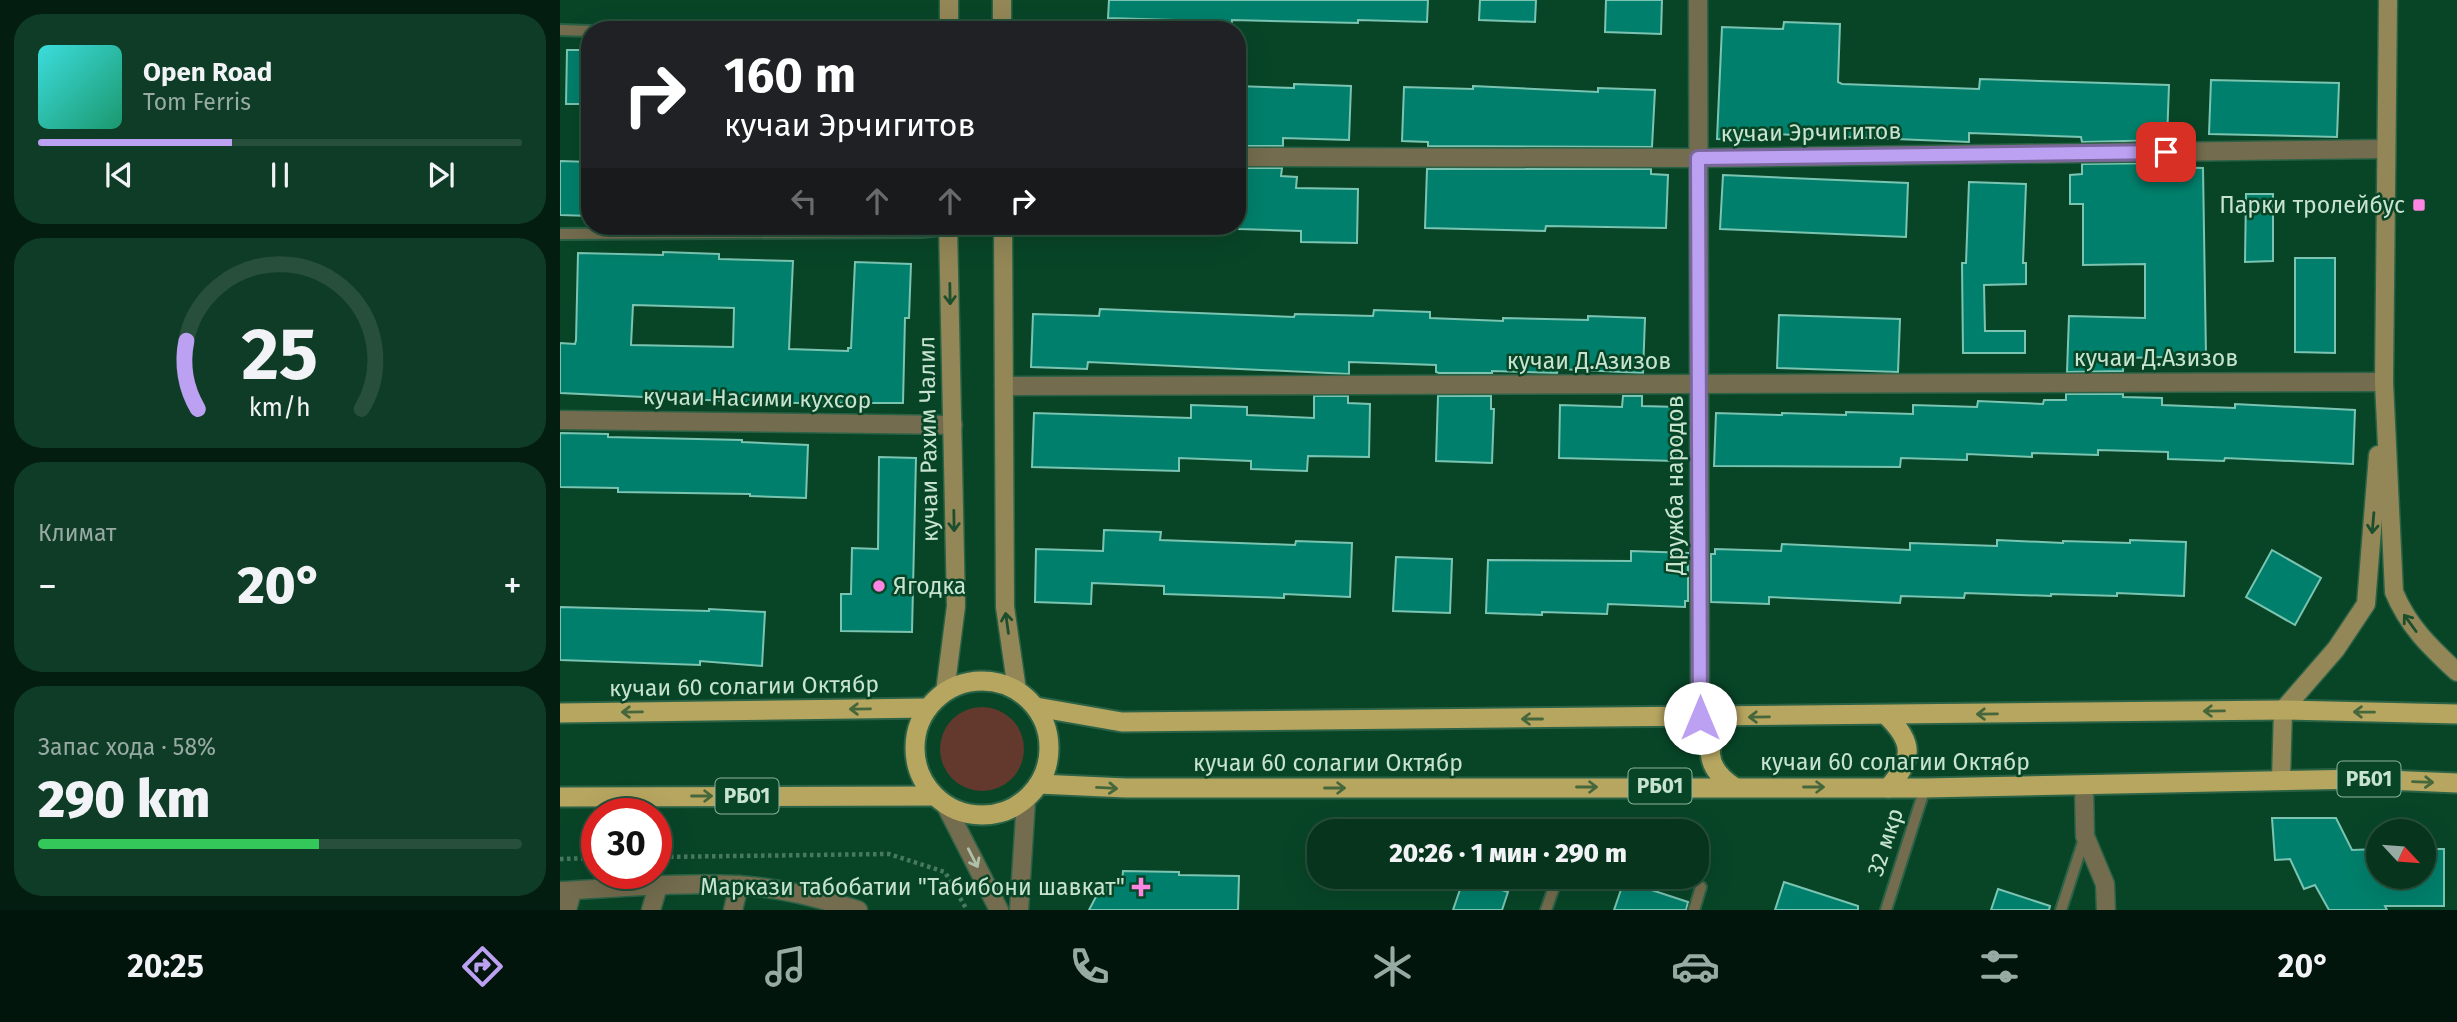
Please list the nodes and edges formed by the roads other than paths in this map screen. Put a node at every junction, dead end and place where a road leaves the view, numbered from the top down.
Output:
1 (949, 0) edge
2 (1002, 0) edge
3 (1698, 0) edge
4 (2388, 0) edge
5 (949, 21) edge
6 (1002, 21) edge
7 (560, 30) edge
8 (581, 31) edge
9 (2386, 149) junction
10 (1246, 157) edge
11 (1698, 158) junction
12 (560, 234) edge
13 (581, 234) edge
14 (948, 235) edge
15 (1003, 235) edge
16 (2384, 382) junction
17 (1004, 386) junction
18 (1699, 386) junction
19 (560, 420) edge
20 (953, 425) junction
21 (2457, 672) edge
22 (1017, 690) junction
23 (945, 692) junction
24 (1036, 707) junction
25 (928, 708) junction
26 (2283, 710) junction
27 (560, 713) edge
28 (2457, 714) edge
29 (1886, 715) junction
30 (1726, 717) junction
31 (1700, 718) junction
32 (2281, 780) junction
33 (2457, 783) edge
34 (1039, 784) junction
35 (2084, 786) junction
36 (1734, 787) junction
37 (1888, 788) junction
38 (1925, 788) junction
39 (560, 797) edge
40 (1026, 800) junction
41 (940, 801) junction
42 (2085, 836) junction
43 (739, 885) junction
44 (672, 886) edge
45 (603, 889) edge
46 (657, 889) edge
47 (1553, 889) edge
48 (1700, 889) edge
49 (566, 891) edge
50 (808, 903) edge
51 (567, 910) edge
52 (651, 910) edge
53 (733, 910) edge
54 (858, 910) edge
55 (999, 910) edge
56 (1019, 910) edge
57 (1546, 910) edge
58 (1694, 910) edge
59 (1886, 910) edge
60 (2061, 910) edge
61 (2106, 910) edge

1 - 5 main road
2 - 6 main road
3 - 11 street, Дружба народов
4 - 9 main road
7 - 8 lane
9 - 11 street, кучаи Эрчигитов
9 - 16 main road
10 - 11 street, кучаи Эрчигитов
11 - 18 street, Дружба народов
12 - 13 lane
14 -> 20 main road, кучаи Рахим Чалил
15 - 17 main road
16 - 18 street, кучаи Д.Азизов
21 -> 16 main road
16 -> 26 main road
17 - 18 street, кучаи Д.Азизов
22 -> 17 main road
18 - 31 street, Дружба народов
19 - 20 street, кучаи Насими кухсор
20 -> 23 main road, кучаи Рахим Чалил
22 - 23 highway, РБ01
22 - 24 highway, РБ01
23 - 25 highway, РБ01
31 -> 24 highway, кучаи 60 солагии Октябр
24 - 34 highway, РБ01
25 -> 27 highway, кучаи 60 солагии Октябр
25 - 41 highway, РБ01
28 -> 26 highway, кучаи 60 солагии Октябр
26 -> 29 highway, кучаи 60 солагии Октябр
26 - 32 main road
29 -> 30 highway, кучаи 60 солагии Октябр
29 - 37 highway
30 - 31 highway, кучаи 60 солагии Октябр
30 - 36 highway
32 -> 33 highway, кучаи 60 солагии Октябр / РБ01
32 - 35 highway, кучаи 60 солагии Октябр / РБ01
34 -> 36 highway, кучаи 60 солагии Октябр / РБ01
34 - 40 highway, РБ01
35 - 38 highway, кучаи 60 солагии Октябр / РБ01
35 - 42 street
36 -> 37 highway, кучаи 60 солагии Октябр / РБ01
37 - 38 highway, кучаи 60 солагии Октябр / РБ01
38 - 59 lane, 32 мкр
39 -> 41 highway, РБ01
40 - 41 highway, РБ01
40 - 56 street
41 -> 55 street
42 - 60 lane
42 - 61 street
43 - 44 street
43 - 50 street
43 - 53 street
45 - 49 street
46 - 52 street
47 - 57 lane
48 - 58 lane
49 - 51 street
50 - 54 street

